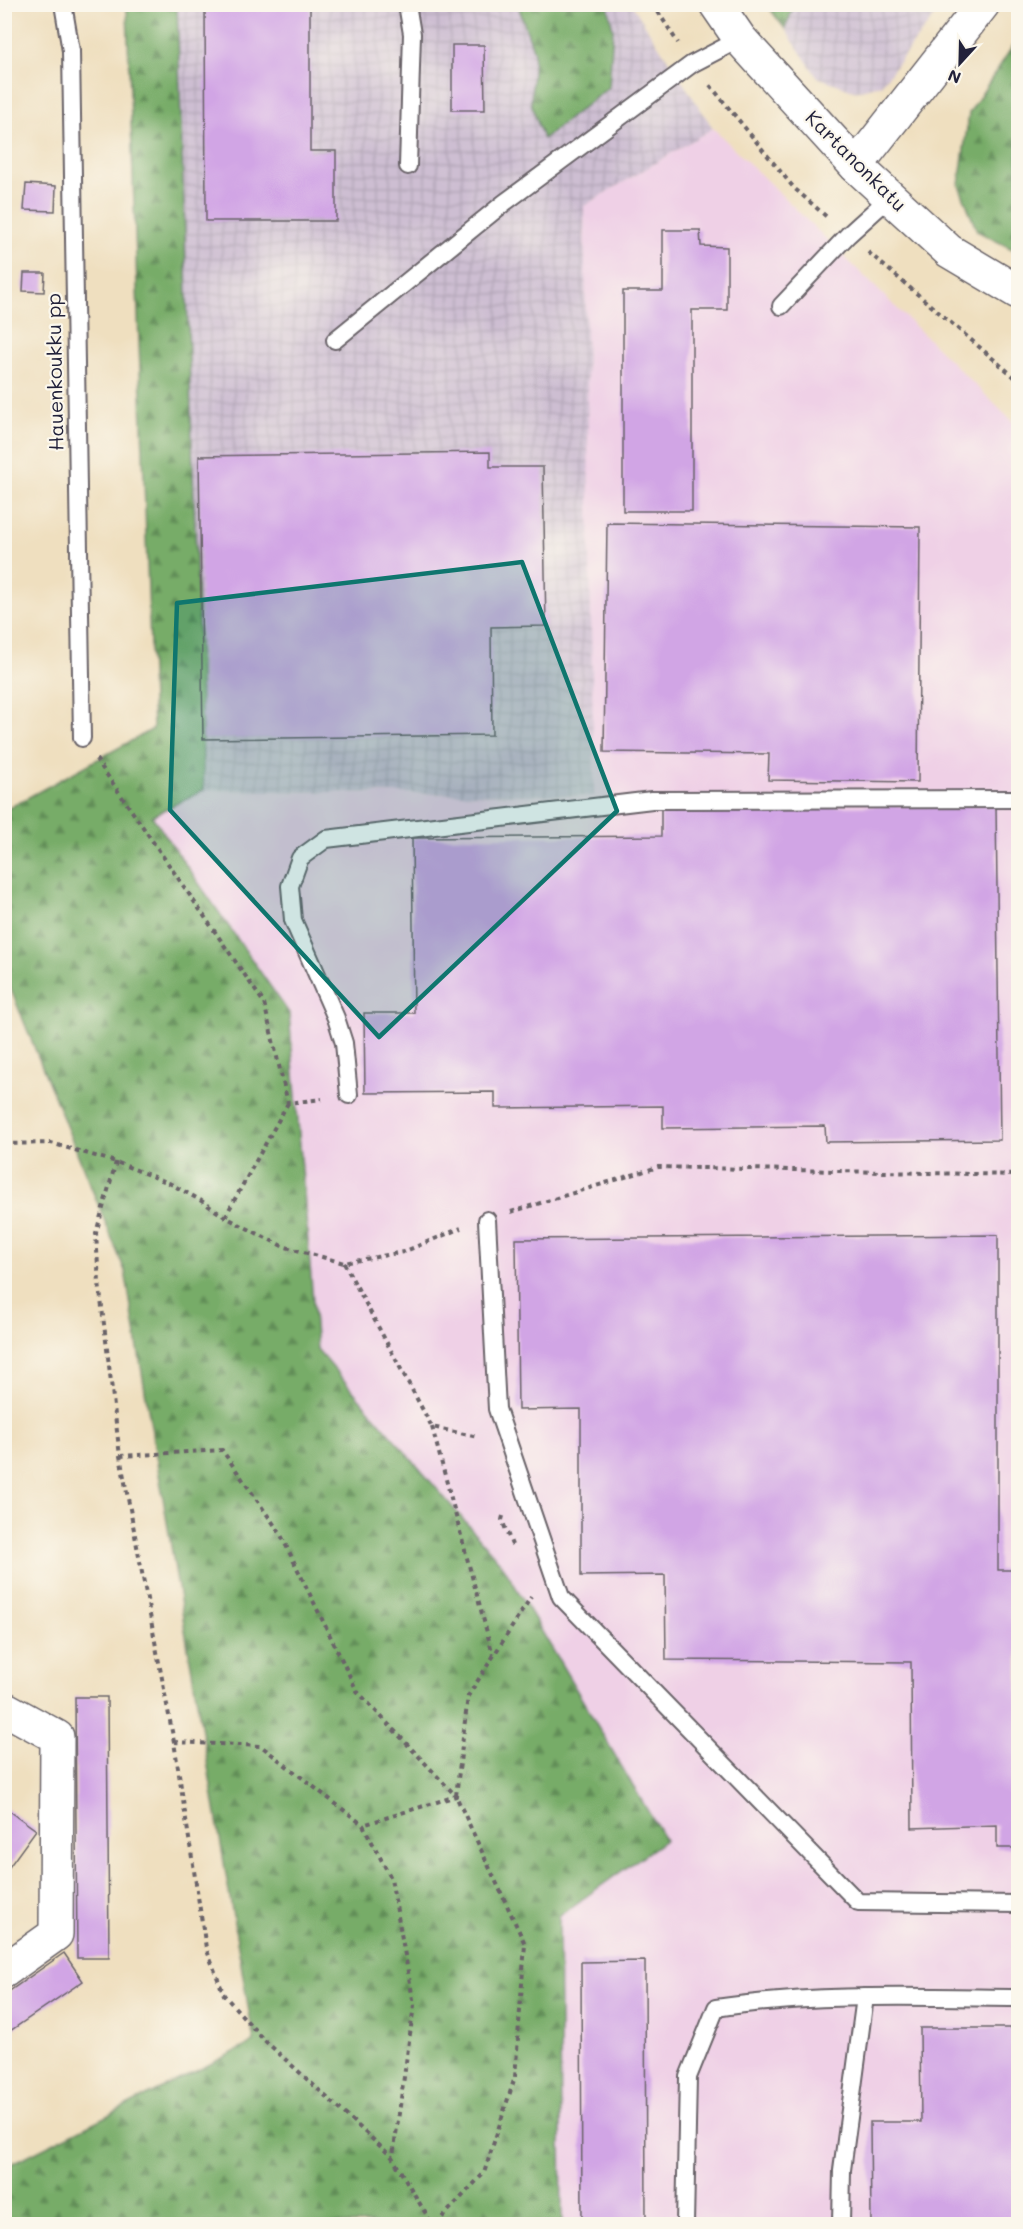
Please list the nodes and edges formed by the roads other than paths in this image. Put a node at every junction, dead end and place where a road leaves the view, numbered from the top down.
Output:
1 (63, 4) edge
2 (407, 4) edge
3 (716, 4) edge
4 (983, 4) edge
5 (740, 39) junction
6 (408, 166) dead end
7 (856, 166) junction
8 (890, 197) junction
9 (1018, 292) edge
10 (781, 306) dead end
11 (335, 340) dead end
12 (82, 738) road end
13 (1018, 799) edge
14 (349, 1095) road end
15 (487, 1220) road end
16 (4, 1708) edge
17 (1018, 1904) edge
18 (4, 1971) edge
19 (865, 1997) junction
20 (1018, 1998) edge
21 (685, 2224) edge
22 (841, 2224) edge

1 - 12 lane, Hauenkoukku pp
2 - 6 lane
3 - 5 street, Kartanonkatu
4 - 7 street
5 - 7 street, Kartanonkatu
5 - 11 lane
7 - 8 street, Kartanonkatu
8 - 9 street, Kartanonkatu
8 - 10 lane
13 - 14 lane
15 - 17 lane
16 - 18 street
19 - 20 lane
19 - 21 lane
19 - 22 lane

